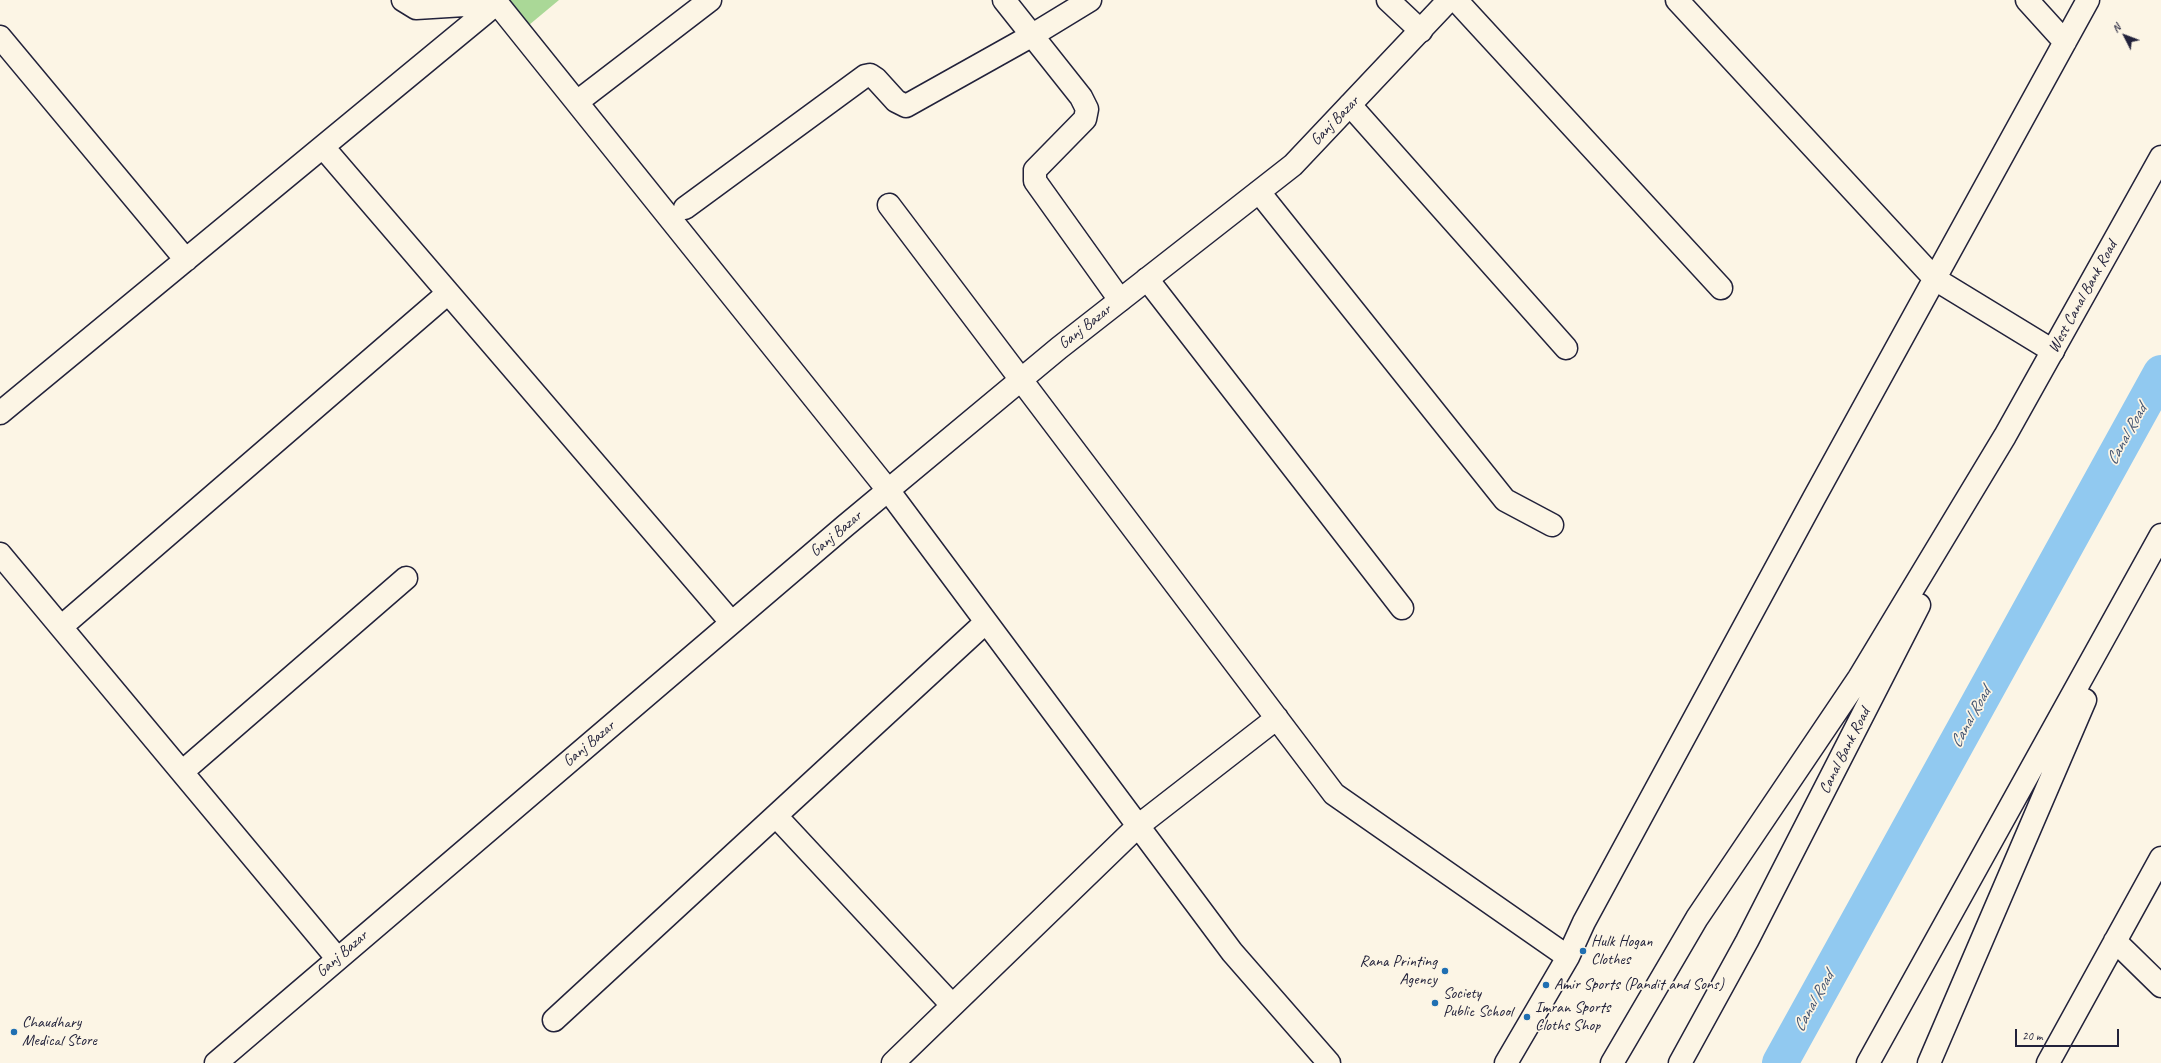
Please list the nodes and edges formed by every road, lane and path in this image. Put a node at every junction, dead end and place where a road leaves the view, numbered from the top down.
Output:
1 (403, 0) edge
2 (710, 0) edge
3 (1004, 0) edge
4 (1090, 0) edge
5 (1388, 0) edge
6 (1449, 0) edge
7 (1456, 0) edge
8 (1677, 0) edge
9 (2027, 0) edge
10 (2088, 0) edge
11 (497, 3) junction
12 (1421, 30) junction
13 (1031, 36) junction
14 (0, 37) edge
15 (2065, 42) junction
16 (577, 102) junction
17 (1350, 105) junction
18 (323, 147) junction
19 (2161, 157) edge
20 (1259, 192) junction
21 (889, 205) dead end
22 (685, 208) dead end
23 (186, 260) junction
24 (1147, 279) junction
25 (1935, 279) junction
26 (1721, 288) dead end
27 (448, 293) junction
28 (1120, 300) junction
29 (1566, 348) dead end
30 (2053, 351) junction
31 (1022, 379) junction
32 (0, 414) edge
33 (2005, 436) junction
34 (888, 490) junction
35 (1552, 525) dead end
36 (2161, 535) edge
37 (0, 554) edge
38 (406, 578) dead end
39 (2132, 590) junction
40 (1402, 608) dead end
41 (732, 622) junction
42 (986, 622) junction
43 (61, 627) junction
44 (1277, 718) junction
45 (182, 772) junction
46 (776, 816) junction
47 (1138, 826) junction
48 (2161, 858) edge
49 (2115, 941) junction
50 (1568, 957) junction
51 (337, 958) junction
52 (2161, 986) edge
53 (952, 1006) junction
54 (554, 1020) dead end
55 (216, 1063) edge
56 (893, 1063) edge
57 (1329, 1063) edge
58 (1506, 1063) edge
59 (1612, 1063) edge
60 (1680, 1063) edge
61 (1868, 1063) edge
62 (1929, 1063) edge
63 (2048, 1063) edge

1 - 11 main road
2 - 16 main road
3 - 13 main road
4 - 13 main road
5 - 12 main road
6 - 12 main road, Ganj Bazar
7 - 26 main road
8 - 25 main road
9 - 15 main road
10 - 15 main road
11 - 16 main road
11 - 18 main road
12 - 17 main road, Ganj Bazar
13 - 22 main road
13 - 28 main road
14 - 23 main road
15 - 25 main road
16 - 34 main road
17 - 20 main road, Ganj Bazar
17 - 29 main road
18 - 23 main road
18 - 27 main road
19 - 30 main road, West Canal Bank Road
20 - 24 main road, Ganj Bazar
20 - 35 main road
21 - 31 main road
23 - 32 main road
24 - 28 main road, Ganj Bazar
24 - 40 main road
25 - 30 main road
25 - 50 main road
27 - 41 main road
27 - 43 main road
28 - 31 main road, Ganj Bazar
30 - 33 main road, West Canal Bank Road
31 - 34 main road, Ganj Bazar
31 - 44 main road
33 - 59 main road
33 - 60 main road, Canal Bank Road
34 - 41 main road, Ganj Bazar
34 - 42 main road
36 - 39 main road
37 - 43 main road
38 - 45 main road
39 - 61 main road
39 - 62 main road
41 - 51 main road, Ganj Bazar
42 - 46 main road
42 - 47 main road
43 - 45 main road
44 - 47 main road
44 - 50 main road
45 - 51 main road
46 - 53 main road
46 - 54 main road
47 - 53 main road
47 - 57 main road
48 - 49 main road
49 - 52 main road
49 - 63 main road
50 - 58 main road
51 - 55 main road, Ganj Bazar
53 - 56 main road

